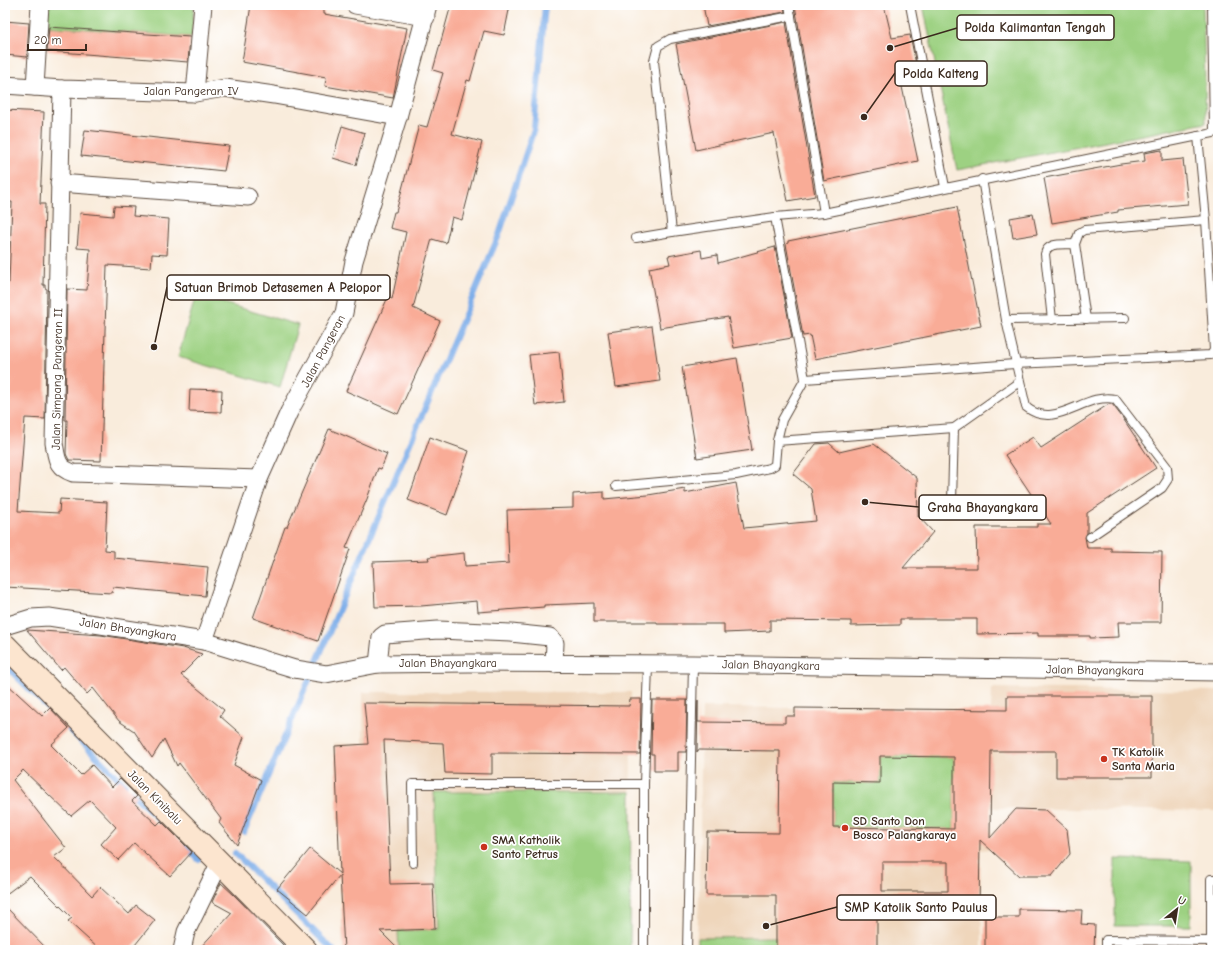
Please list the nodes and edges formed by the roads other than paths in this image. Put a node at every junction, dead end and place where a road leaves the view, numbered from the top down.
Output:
1 (40, 5) edge
2 (203, 5) edge
3 (355, 5) edge
4 (788, 5) edge
5 (910, 5) edge
6 (1212, 5) edge
7 (427, 11) edge
8 (791, 16) junction
9 (5, 85) edge
10 (35, 87) junction
11 (62, 89) junction
12 (195, 93) junction
13 (398, 117) junction
14 (1216, 132) edge
15 (1198, 136) junction
16 (982, 179) junction
17 (59, 183) junction
18 (945, 187) junction
19 (248, 197) dead end
20 (824, 213) junction
21 (775, 217) junction
22 (1206, 220) junction
23 (672, 232) junction
24 (636, 238) dead end
25 (1075, 244) junction
26 (1126, 318) dead end
27 (1086, 319) junction
28 (1006, 320) junction
29 (1052, 320) junction
30 (1016, 364) junction
31 (805, 379) junction
32 (1019, 382) junction
33 (954, 428) junction
34 (777, 441) junction
35 (259, 479) junction
36 (616, 486) dead end
37 (952, 501) dead end
38 (1090, 538) dead end
39 (5, 626) edge
40 (204, 641) junction
41 (5, 645) edge
42 (378, 664) junction
43 (554, 664) junction
44 (693, 664) junction
45 (648, 665) junction
46 (1218, 672) edge
47 (644, 784) junction
48 (220, 862) junction
49 (413, 863) dead end
50 (1218, 879) edge
51 (1211, 946) edge
52 (182, 950) edge
53 (306, 950) edge
54 (644, 950) edge
55 (688, 950) edge
56 (1106, 950) edge

1 - 10 street
2 - 12 street
3 - 7 street
4 - 8 lane
5 - 18 lane
6 - 14 lane
7 - 13 street, Jalan Pangeran
8 - 20 lane
8 - 23 lane
9 - 10 street, Jalan Pangeran IV
10 - 11 street, Jalan Pangeran IV
11 - 12 street, Jalan Pangeran IV
11 - 17 street, Jalan Simpang Pangeran II
12 - 13 street, Jalan Pangeran IV
13 - 35 street, Jalan Pangeran
14 - 15 lane
15 - 16 lane
15 - 22 lane
16 - 18 lane
16 - 28 lane
17 - 19 street
17 - 35 street, Jalan Simpang Pangeran II
18 - 20 lane
20 - 21 lane
21 - 23 lane
21 - 31 lane
22 - 25 lane
22 - 30 lane
23 - 24 lane
25 - 27 lane
25 - 29 lane
26 - 27 lane
27 - 29 lane
28 - 29 lane
28 - 30 lane
30 - 31 lane
30 - 32 lane
31 - 34 lane
32 - 33 lane
32 - 38 lane
33 - 34 lane
33 - 37 lane
34 - 36 lane
35 - 40 street, Jalan Pangeran
39 - 40 street, Jalan Bhayangkara
40 - 42 street, Jalan Bhayangkara
41 - 48 street, Jalan Kinibalu
42 - 43 street, Jalan Bhayangkara
42 - 43 street
43 - 45 street, Jalan Bhayangkara
44 - 45 street, Jalan Bhayangkara
44 - 46 street, Jalan Bhayangkara
44 - 55 lane
45 - 47 lane
47 - 49 lane
47 - 54 lane
48 - 52 street
48 - 53 street, Jalan Kinibalu
50 - 51 lane
51 - 56 lane

